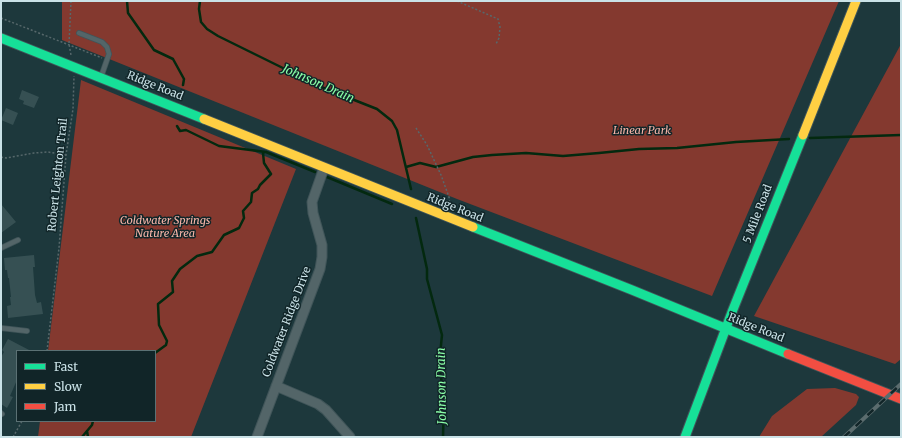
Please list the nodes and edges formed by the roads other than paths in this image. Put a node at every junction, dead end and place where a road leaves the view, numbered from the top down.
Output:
1 (856, 1) edge
2 (79, 33) dead end
3 (1, 38) edge
4 (101, 77) junction
5 (324, 168) junction
6 (18, 240) dead end
7 (1, 248) edge
8 (1, 328) edge
9 (726, 330) junction
10 (27, 331) dead end
11 (276, 386) junction
12 (901, 399) edge
13 (257, 437) edge
14 (350, 437) edge
15 (685, 437) edge

1 - 9 street, 5 Mile Road
2 - 4 lane
3 - 4 street, Ridge Road
4 - 5 street, Ridge Road
5 - 9 street, Ridge Road
5 - 11 street, Coldwater Ridge Drive
6 - 7 lane
8 - 10 lane
9 - 12 street, Ridge Road
9 - 15 street, 5 Mile Road
11 - 13 street, Coldwater Ridge Drive
11 - 14 street

